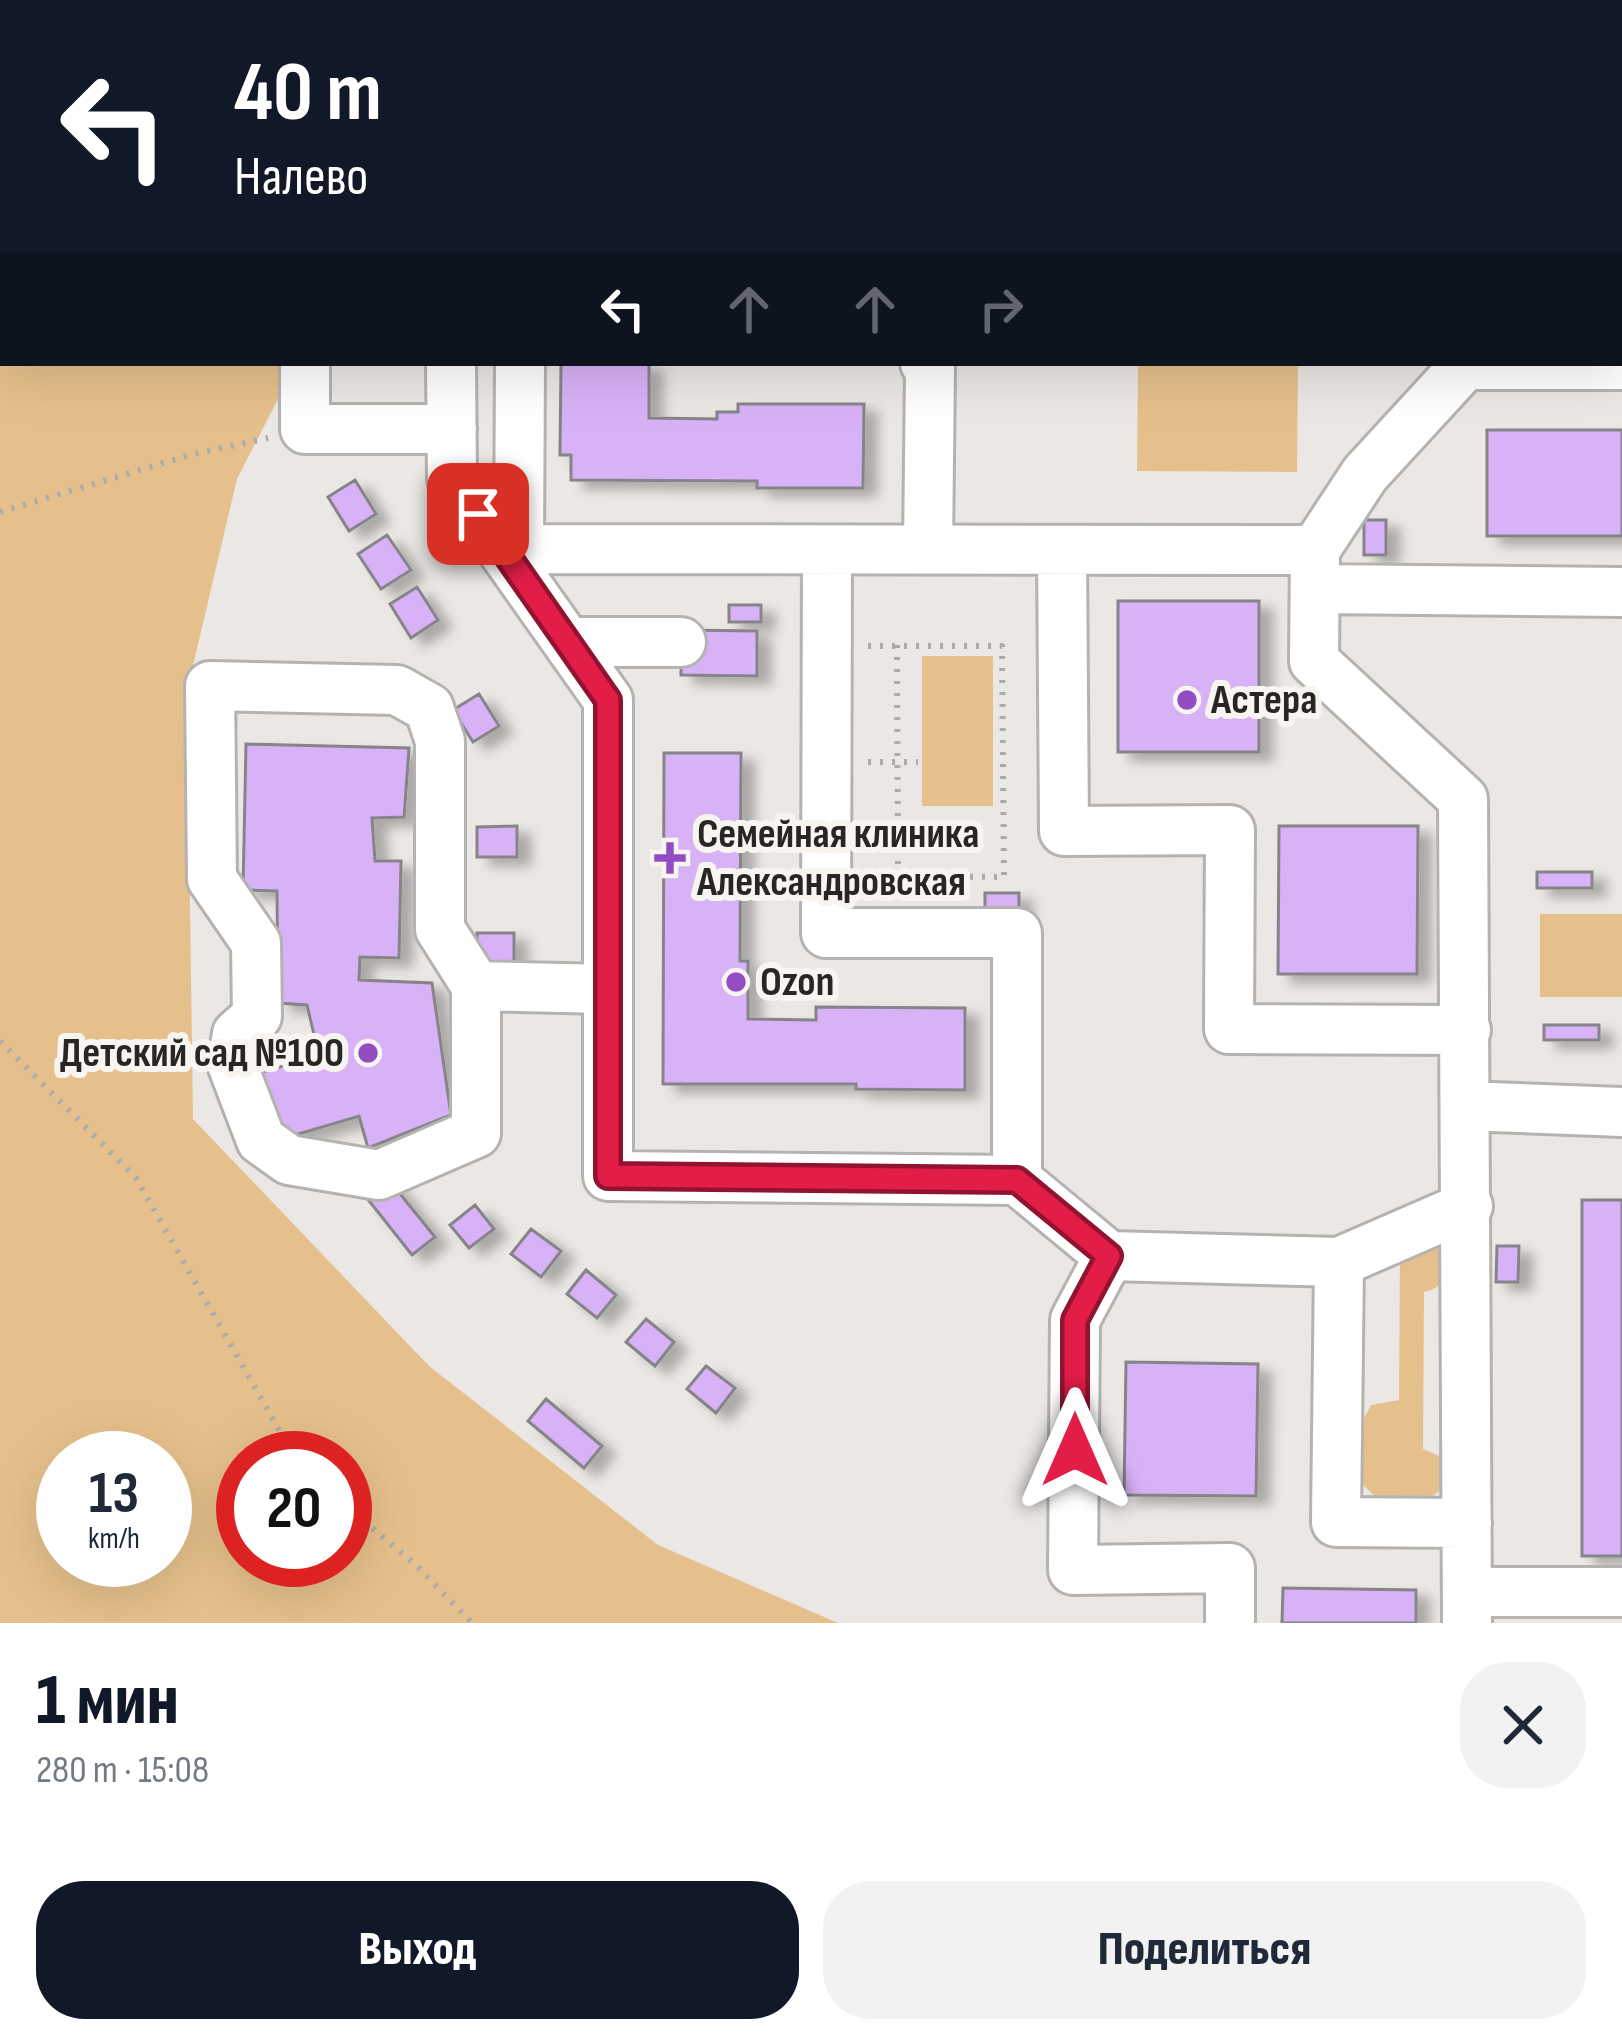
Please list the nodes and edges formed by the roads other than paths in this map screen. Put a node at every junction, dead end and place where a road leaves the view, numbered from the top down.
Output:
1 (305, 366) edge
2 (451, 366) edge
3 (520, 366) edge
4 (928, 366) edge
5 (1465, 366) edge
6 (452, 429) junction
7 (512, 549) junction
8 (827, 550) junction
9 (928, 550) junction
10 (1062, 550) junction
11 (1315, 570) junction
12 (1622, 592) edge
13 (575, 652) junction
14 (681, 652) dead end
15 (476, 986) junction
16 (607, 989) junction
17 (1466, 1030) junction
18 (1465, 1106) junction
19 (1622, 1112) edge
20 (1017, 1180) junction
21 (1468, 1206) junction
22 (1109, 1256) junction
23 (1339, 1262) junction
24 (1467, 1522) junction
25 (1622, 1592) edge
26 (1467, 1608) edge
27 (1230, 1623) edge

1 - 6 street
2 - 6 street
3 - 7 street
4 - 9 street
5 - 11 street
6 - 7 street
7 - 8 street
7 - 13 street
8 - 9 street
8 - 20 street
9 - 10 street
10 - 11 street
10 - 17 street
11 - 12 street
11 - 17 street
13 - 14 street
13 - 16 street
15 - 15 street
15 - 16 street
16 - 20 street
17 - 18 street
18 - 19 street
18 - 21 street
20 - 22 street
21 - 23 street
21 - 24 street
22 - 23 street
22 - 27 street
23 - 24 street
24 - 26 street
25 - 26 street

